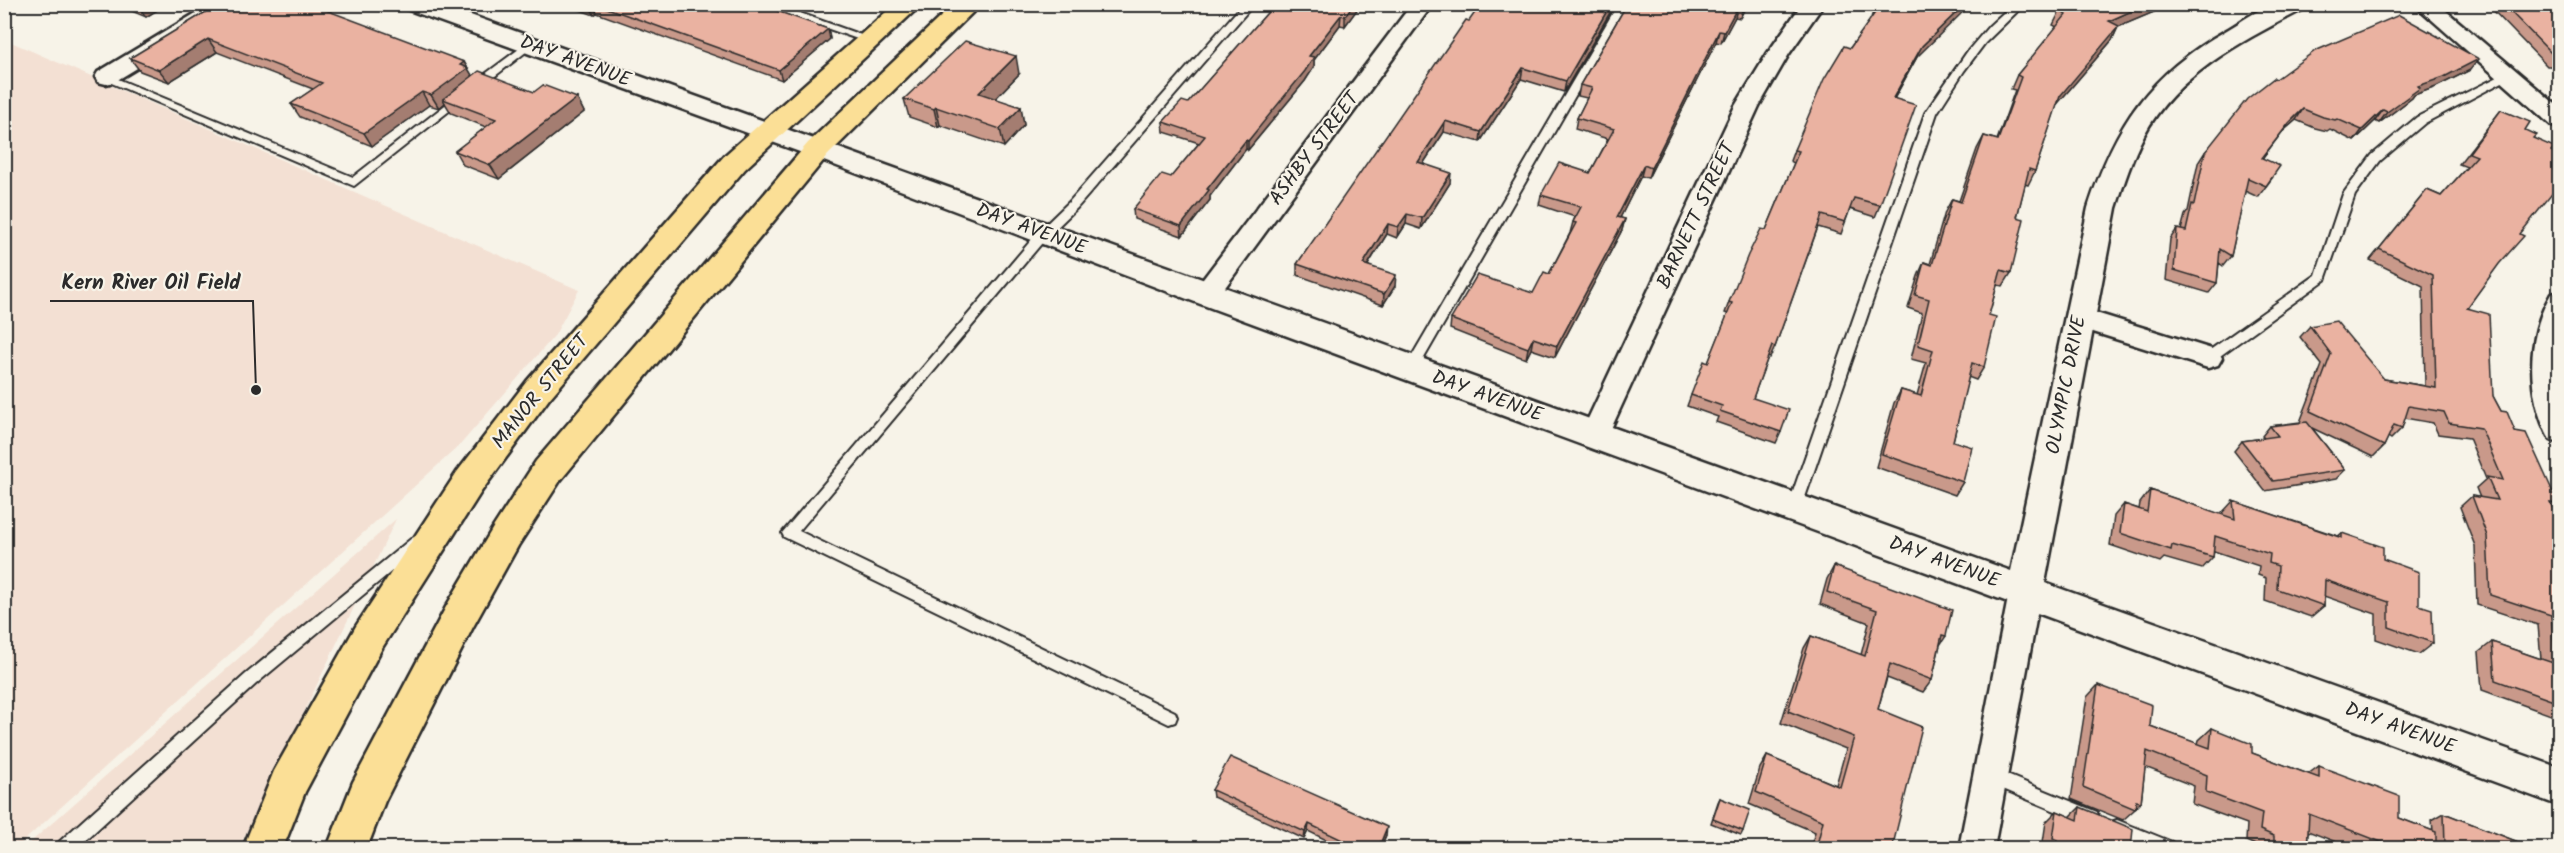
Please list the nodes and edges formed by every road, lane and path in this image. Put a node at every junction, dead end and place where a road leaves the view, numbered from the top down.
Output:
1 (227, 4) edge
2 (416, 4) edge
3 (763, 4) edge
4 (910, 4) edge
5 (969, 4) edge
6 (1248, 4) edge
7 (1423, 4) edge
8 (1623, 4) edge
9 (1814, 4) edge
10 (2020, 4) edge
11 (2295, 4) edge
12 (2424, 4) edge
13 (870, 40) junction
14 (527, 45) junction
15 (2506, 76) junction
16 (106, 77) joint
17 (2559, 121) edge
18 (769, 132) junction
19 (818, 149) junction
20 (1043, 234) junction
21 (1206, 294) junction
22 (2559, 301) edge
23 (2080, 318) junction
24 (2208, 358) joint
25 (1411, 369) junction
26 (2559, 432) edge
27 (1594, 436) junction
28 (1794, 508) junction
29 (444, 519) junction
30 (2025, 593) junction
31 (1169, 717) dead end
32 (1990, 777) junction
33 (2559, 787) edge
34 (65, 849) edge
35 (263, 849) edge
36 (347, 849) edge
37 (1976, 849) edge
38 (2166, 849) edge

1 - 16 street
2 - 14 street, DAY AVENUE
3 - 13 lane
4 - 13 main road, MANOR STREET
5 - 19 main road
6 - 20 lane
7 - 21 street, ASHBY STREET
8 - 25 lane
9 - 27 street, BARNETT STREET
10 - 28 lane
11 - 23 street, OLYMPIC DRIVE
12 - 15 street
13 - 18 main road, MANOR STREET
14 - 16 lane
14 - 18 street, DAY AVENUE
15 - 17 street
15 - 24 lane
18 - 19 street, DAY AVENUE
18 - 29 main road, MANOR STREET
19 - 20 street, DAY AVENUE
19 - 36 main road
20 - 21 street, DAY AVENUE
20 - 31 lane
21 - 25 street, DAY AVENUE
22 - 26 street
23 - 24 street
23 - 30 street, OLYMPIC DRIVE
25 - 27 street, DAY AVENUE
27 - 28 street, DAY AVENUE
28 - 30 street, DAY AVENUE
29 - 34 lane
29 - 35 main road, MANOR STREET
30 - 32 street, OLYMPIC DRIVE
30 - 33 street, DAY AVENUE
32 - 37 street, OLYMPIC DRIVE
32 - 38 lane

